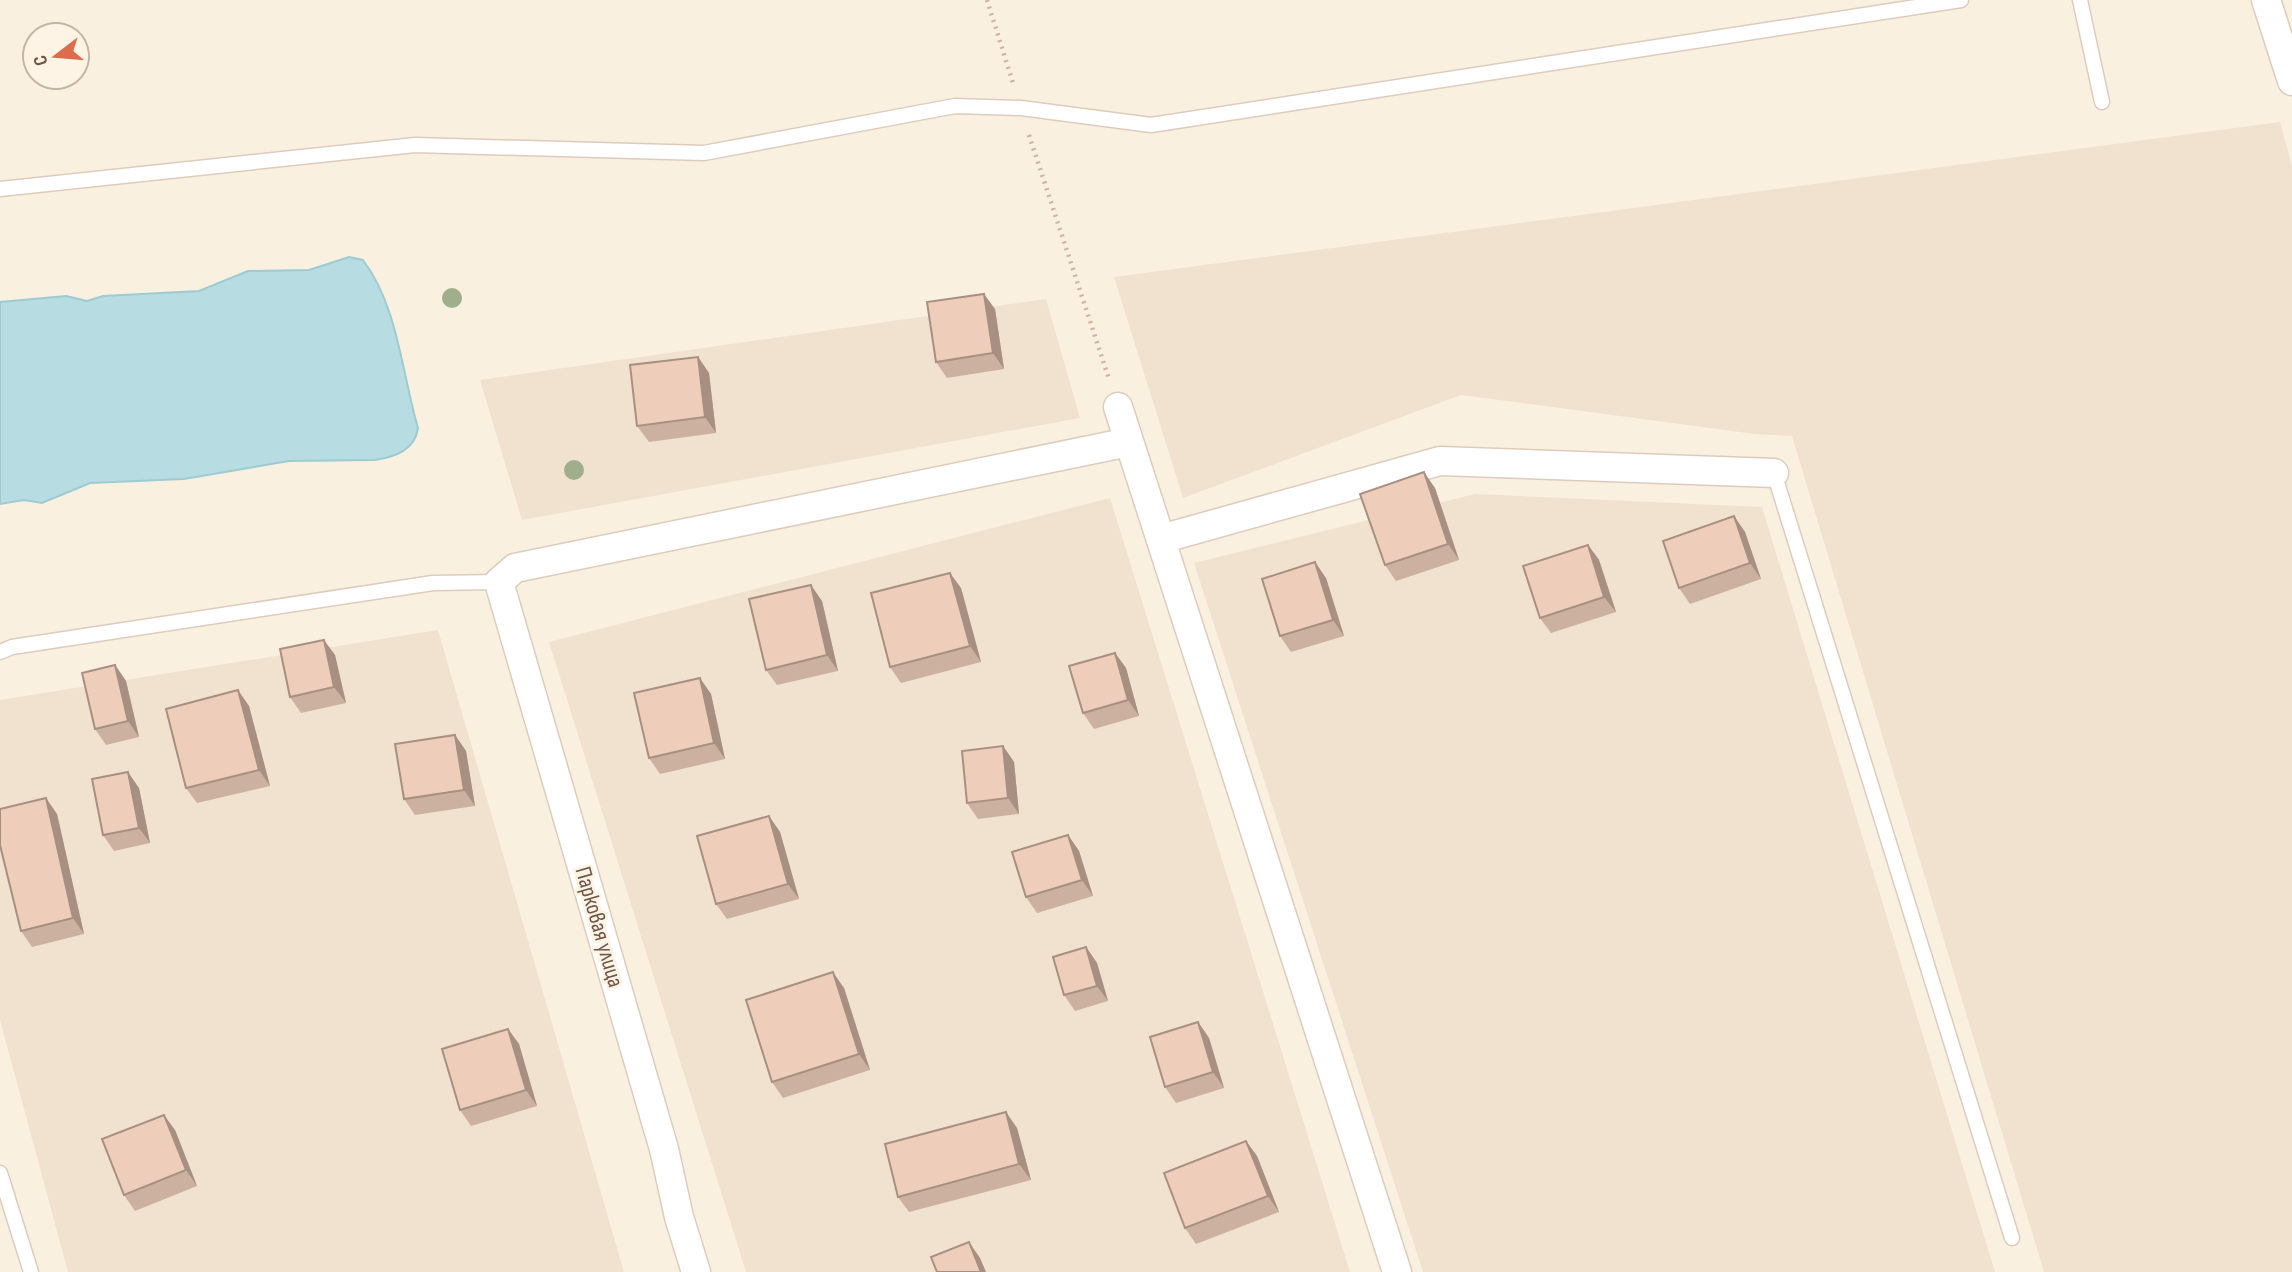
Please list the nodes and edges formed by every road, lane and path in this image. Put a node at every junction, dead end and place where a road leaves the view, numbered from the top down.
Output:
1 (987, 0) edge
2 (1961, 0) edge
3 (2080, 0) edge
4 (2266, 0) edge
5 (2292, 81) edge
6 (2102, 102) dead end
7 (1021, 108) junction
8 (0, 189) edge
9 (1118, 408) joint
10 (1129, 442) junction
11 (1774, 473) joint
12 (1161, 539) junction
13 (499, 582) junction
14 (0, 652) edge
15 (0, 1173) edge
16 (2012, 1238) dead end
17 (32, 1272) edge
18 (696, 1272) edge
19 (1397, 1272) edge

1 - 7 path
2 - 7 lane
3 - 6 lane
4 - 5 street
7 - 8 lane
7 - 9 path
9 - 10 street
10 - 12 street
10 - 13 street
11 - 12 street
11 - 16 lane
12 - 19 street
13 - 14 lane
13 - 18 street, Парковая улица
15 - 17 lane

